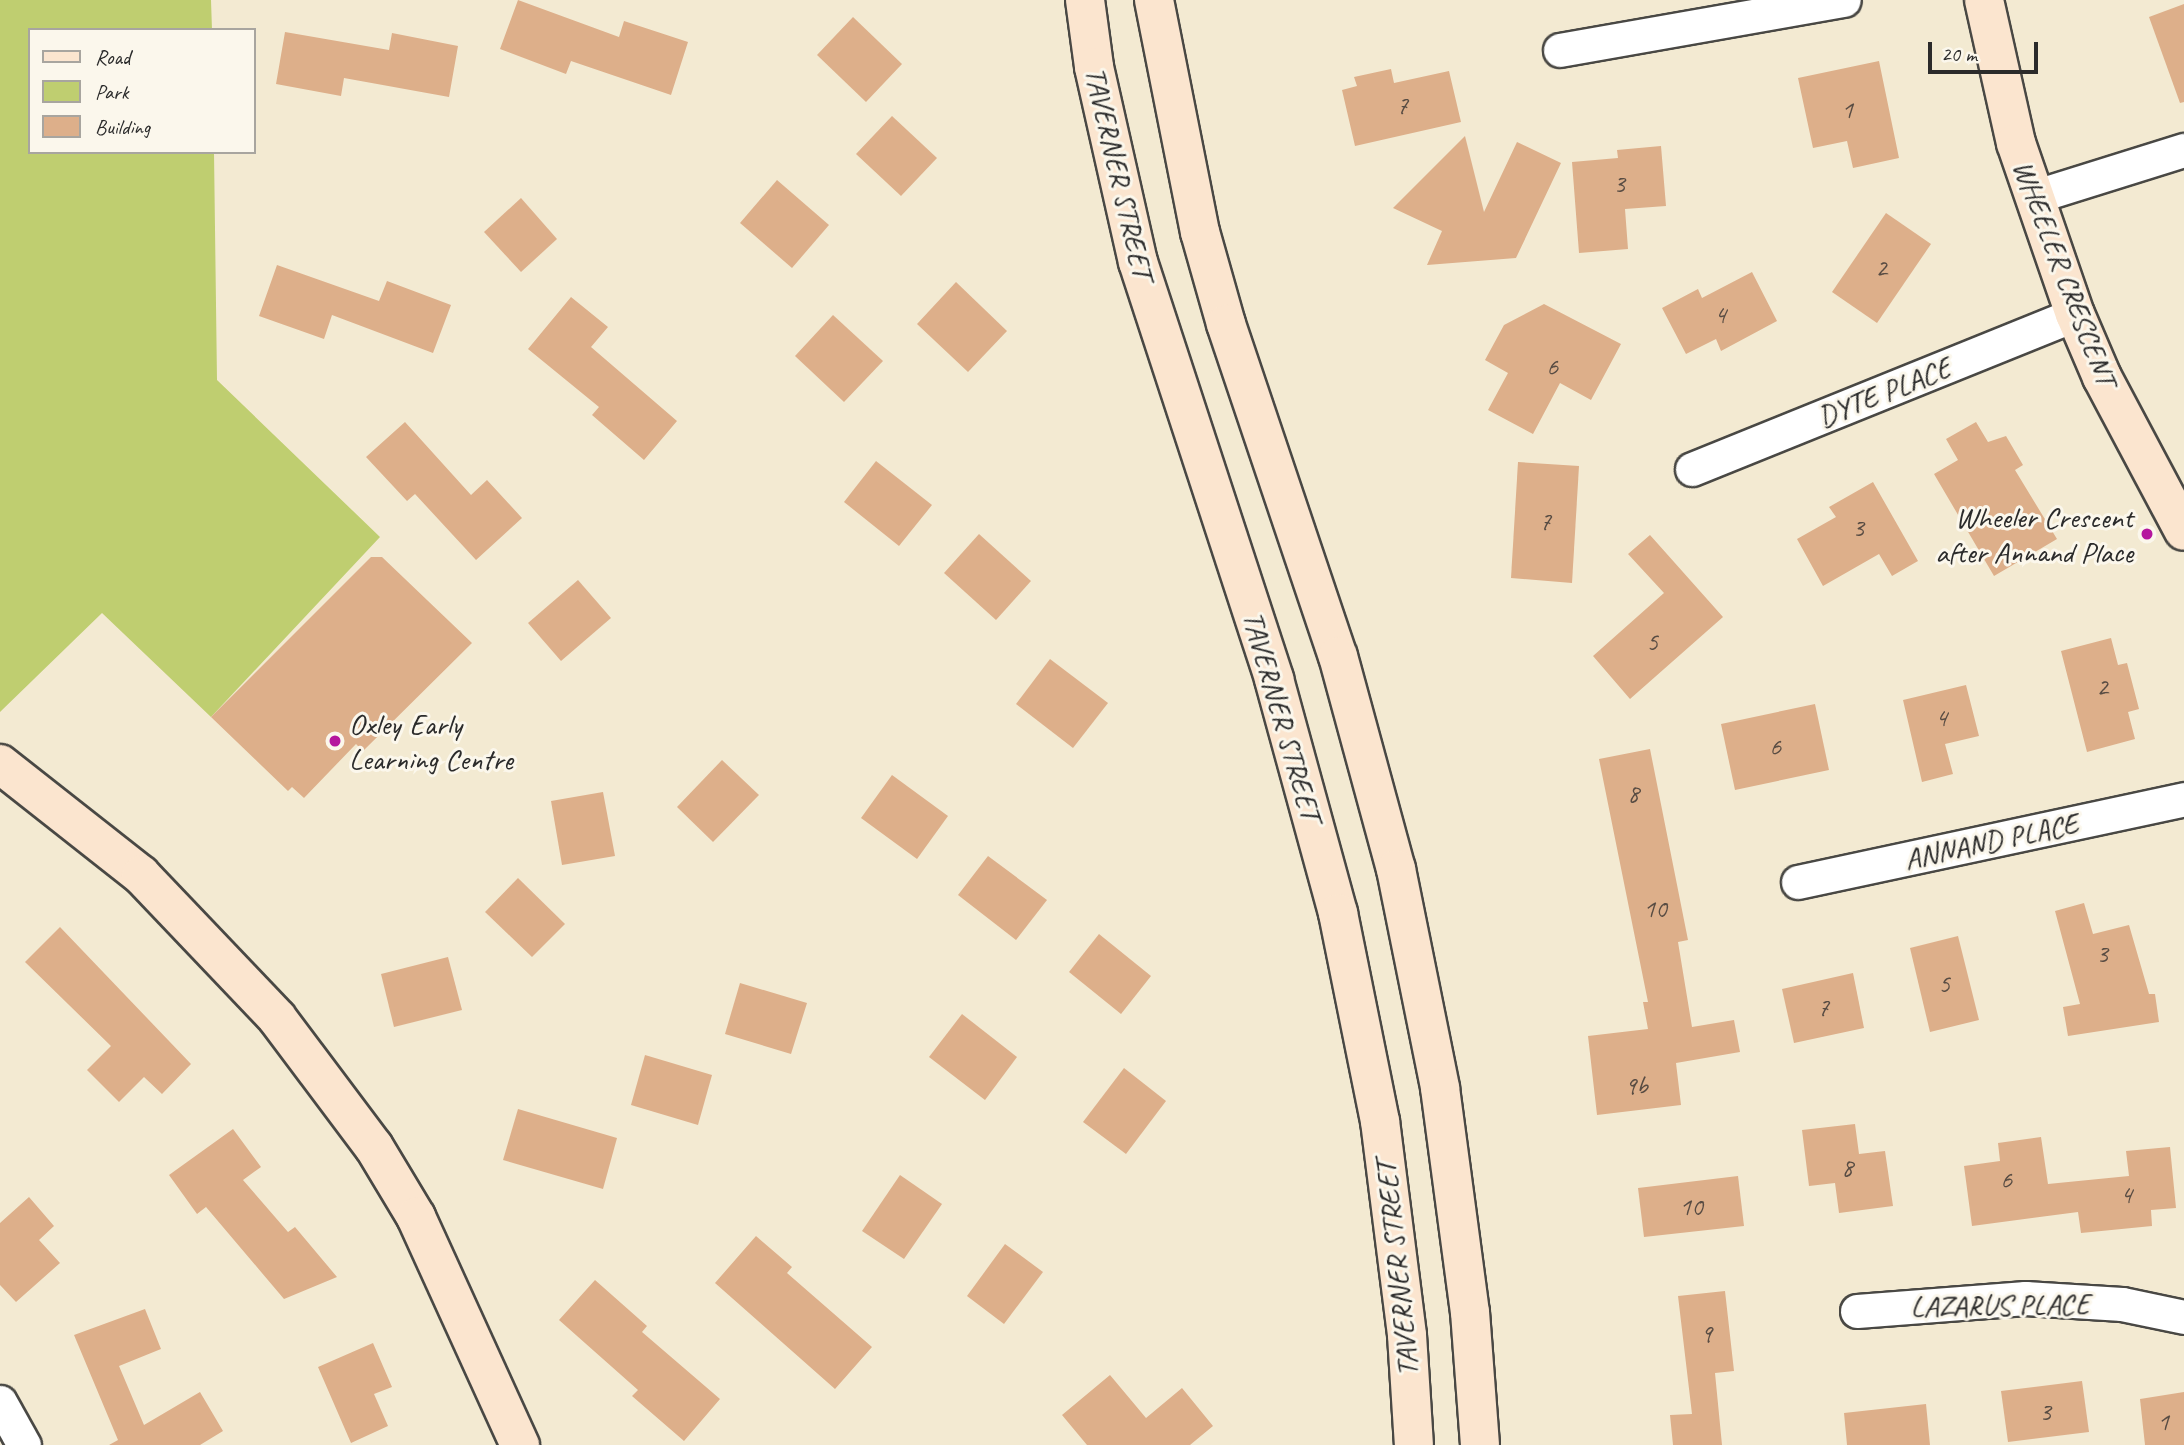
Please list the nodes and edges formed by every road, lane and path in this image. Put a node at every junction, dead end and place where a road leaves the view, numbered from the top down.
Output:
1 (1085, 0) edge
2 (1154, 0) edge
3 (1844, 0) edge
4 (1984, 0) edge
5 (1560, 50) dead end
6 (2184, 150) edge
7 (2033, 197) junction
8 (2076, 314) junction
9 (1692, 469) dead end
10 (2184, 531) edge
11 (0, 764) edge
12 (2184, 799) edge
13 (1798, 882) dead end
14 (1857, 1311) dead end
15 (2184, 1317) edge
16 (0, 1402) edge
17 (24, 1445) edge
18 (520, 1445) edge
19 (1413, 1445) edge
20 (1480, 1445) edge

1 - 19 main road, TAVERNER STREET
2 - 20 main road
3 - 5 street
4 - 7 main road, WHEELER CRESCENT
6 - 7 street
7 - 8 main road, WHEELER CRESCENT
8 - 9 street, DYTE PLACE
8 - 10 main road, WHEELER CRESCENT
11 - 18 main road
12 - 13 street, ANNAND PLACE
14 - 15 street, LAZARUS PLACE
16 - 17 street

